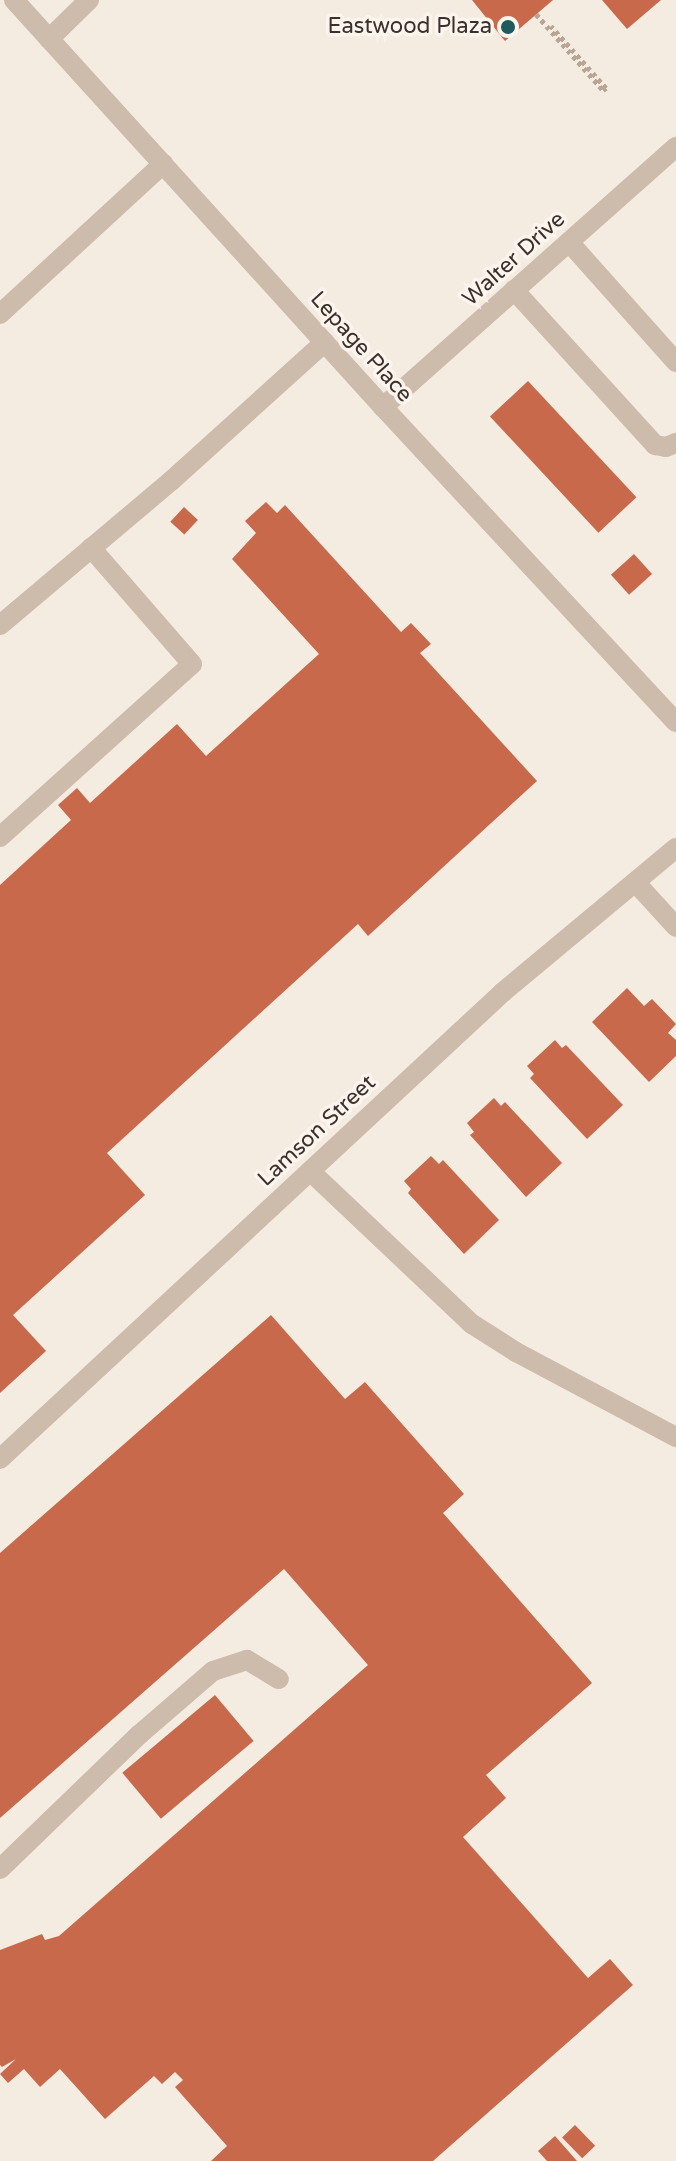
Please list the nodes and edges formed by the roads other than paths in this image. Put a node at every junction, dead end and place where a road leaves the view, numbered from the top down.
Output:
1 (14, 0) edge
2 (89, 0) edge
3 (49, 39) junction
4 (676, 147) edge
5 (163, 164) junction
6 (569, 242) junction
7 (514, 290) junction
8 (0, 314) edge
9 (325, 342) junction
10 (676, 362) edge
11 (383, 407) junction
12 (676, 443) edge
13 (91, 548) junction
14 (0, 625) edge
15 (676, 722) edge
16 (0, 837) edge
17 (676, 848) edge
18 (636, 883) junction
19 (676, 927) edge
20 (310, 1171) junction
21 (676, 1437) edge
22 (0, 1459) edge
23 (279, 1679) dead end
24 (0, 1869) edge

1 - 3 street, Lepage Place
2 - 3 street
3 - 5 street, Lepage Place
4 - 6 street, Walter Drive
5 - 8 street
5 - 9 street, Lepage Place
6 - 7 street, Walter Drive
6 - 10 street
7 - 11 street, Walter Drive
7 - 12 street
9 - 11 street, Lepage Place
9 - 13 street
11 - 15 street, Lepage Place
13 - 14 street
13 - 16 street
17 - 18 street, Lamson Street
18 - 19 street
18 - 20 street, Lamson Street
20 - 21 street
20 - 22 street, Lamson Street
23 - 24 street

